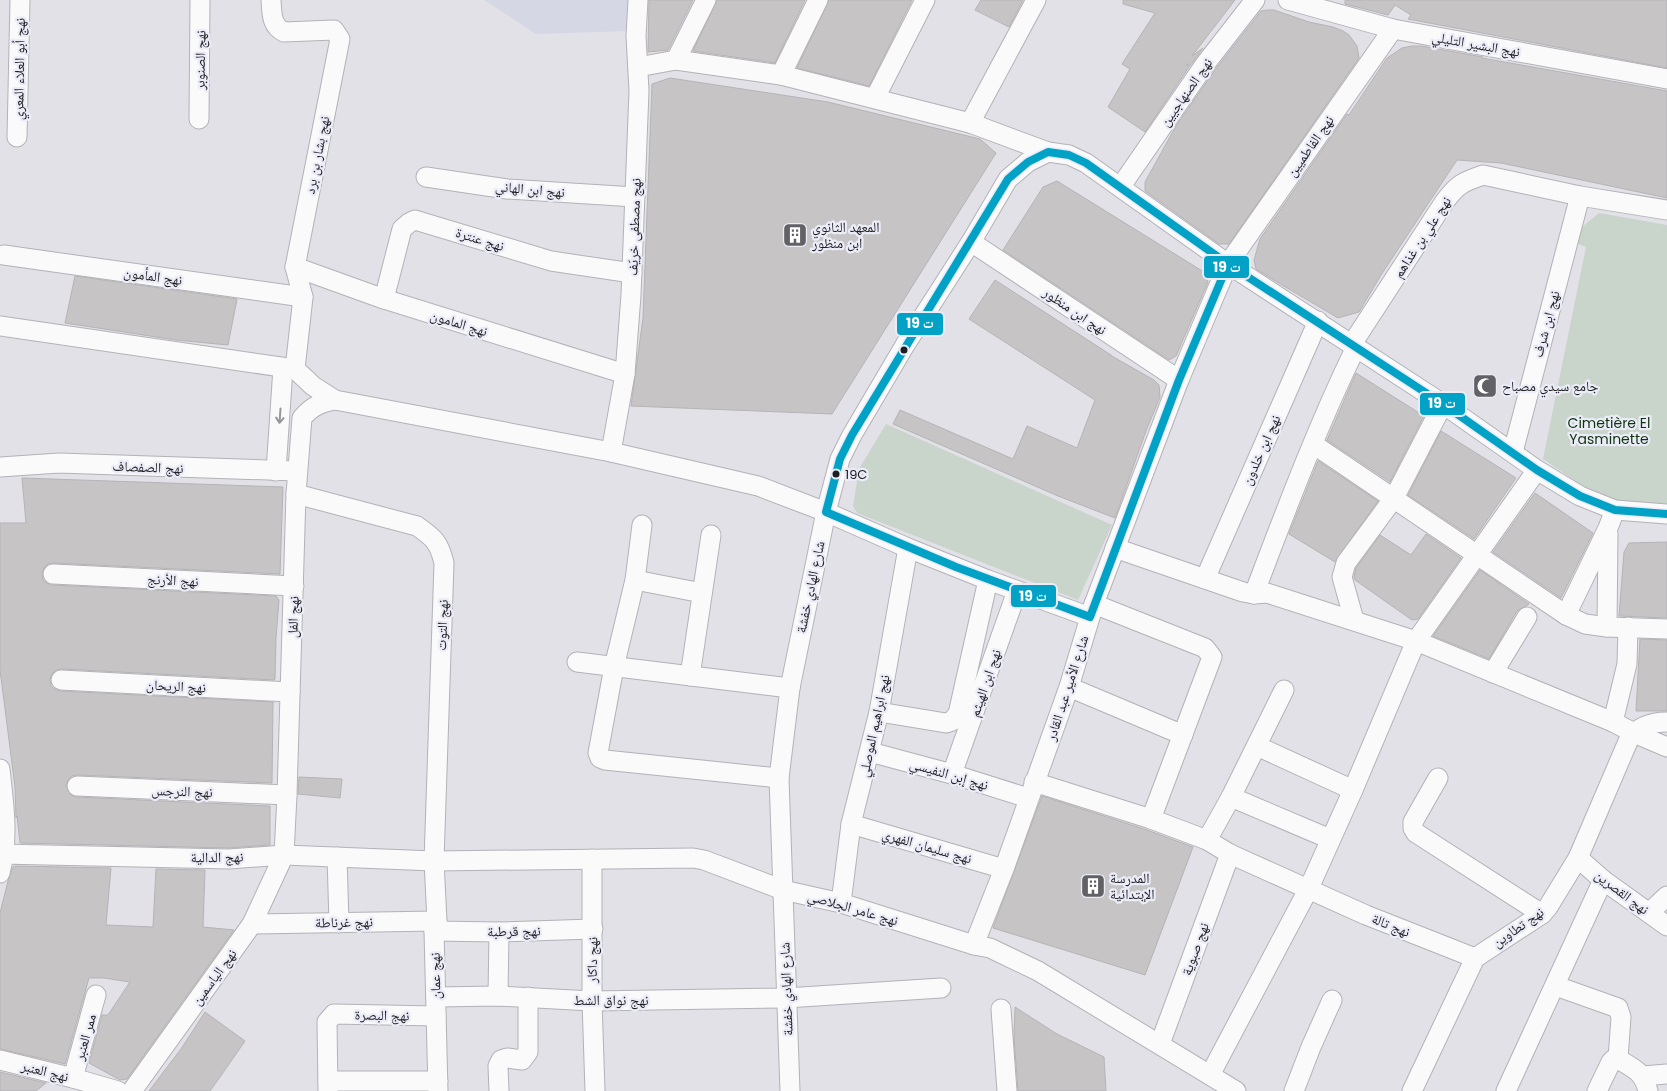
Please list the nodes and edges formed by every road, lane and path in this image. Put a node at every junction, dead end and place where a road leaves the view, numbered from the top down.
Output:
1 (20, 0) edge
2 (200, 0) edge
3 (271, 0) edge
4 (638, 0) edge
5 (706, 0) edge
6 (818, 0) edge
7 (925, 0) edge
8 (1036, 0) edge
9 (1255, 0) edge
10 (1288, 0) edge
11 (1393, 29) junction
12 (676, 60) junction
13 (638, 67) junction
14 (781, 75) junction
15 (1667, 79) edge
16 (875, 98) junction
17 (199, 119) dead end
18 (970, 123) junction
19 (17, 137) dead end
20 (1048, 152) junction
21 (426, 177) dead end
22 (1121, 186) junction
23 (1580, 196) junction
24 (635, 197) junction
25 (1667, 210) edge
26 (971, 242) junction
27 (4, 255) dead end
28 (1228, 264) junction
29 (295, 267) junction
30 (632, 273) junction
31 (303, 297) junction
32 (384, 299) junction
33 (1318, 321) junction
34 (0, 326) edge
35 (1354, 345) junction
36 (289, 368) junction
37 (625, 374) junction
38 (1179, 380) junction
39 (335, 400) junction
40 (1443, 404) junction
41 (1312, 444) junction
42 (611, 452) junction
43 (1513, 452) junction
44 (0, 467) edge
45 (1537, 470) junction
46 (276, 471) junction
47 (297, 471) junction
48 (296, 494) junction
49 (1394, 498) junction
50 (826, 512) junction
51 (1667, 514) edge
52 (1612, 519) junction
53 (642, 525) dead end
54 (711, 535) dead end
55 (908, 548) junction
56 (1115, 548) junction
57 (1477, 555) junction
58 (53, 574) dead end
59 (1205, 579) junction
60 (634, 580) junction
61 (988, 580) junction
62 (294, 586) junction
63 (1017, 591) junction
64 (702, 593) junction
65 (1254, 594) junction
66 (1092, 611) junction
67 (1566, 616) junction
68 (1527, 617) dead end
69 (1354, 620) junction
70 (1607, 627) junction
71 (1628, 627) junction
72 (1667, 629) edge
73 (1416, 642) junction
74 (577, 662) dead end
75 (614, 667) junction
76 (1492, 673) junction
77 (690, 676) junction
78 (61, 680) dead end
79 (790, 688) junction
80 (1069, 688) junction
81 (1284, 690) dead end
82 (290, 692) junction
83 (879, 712) junction
84 (1613, 722) junction
85 (1667, 722) edge
86 (1634, 733) junction
87 (1183, 735) junction
88 (1257, 746) junction
89 (1667, 747) edge
90 (870, 752) junction
91 (0, 769) edge
92 (952, 774) junction
93 (779, 778) junction
94 (1438, 778) dead end
95 (77, 786) dead end
96 (1031, 790) junction
97 (1353, 790) junction
98 (288, 795) junction
99 (1231, 797) junction
100 (1151, 819) junction
101 (851, 824) junction
102 (1207, 840) junction
103 (1330, 840) junction
104 (2, 854) edge
105 (1230, 854) junction
106 (284, 855) junction
107 (338, 857) junction
108 (1578, 858) junction
109 (592, 859) junction
110 (434, 861) junction
111 (1004, 869) junction
112 (0, 873) edge
113 (1603, 880) junction
114 (1309, 888) junction
115 (783, 890) junction
116 (1667, 896) edge
117 (841, 903) junction
118 (1648, 913) junction
119 (1542, 914) junction
120 (339, 922) junction
121 (252, 924) junction
122 (436, 926) junction
123 (1667, 926) edge
124 (593, 929) junction
125 (500, 932) junction
126 (974, 945) junction
127 (1475, 958) junction
128 (1556, 986) junction
129 (941, 988) dead end
130 (96, 996) dead end
131 (498, 996) junction
132 (528, 997) junction
133 (786, 998) junction
134 (1332, 1000) dead end
135 (592, 1002) junction
136 (436, 1007) junction
137 (1001, 1009) dead end
138 (1160, 1044) junction
139 (1618, 1059) junction
140 (0, 1060) edge
141 (1667, 1074) edge
142 (1210, 1075) junction
143 (73, 1078) junction
144 (1646, 1084) edge
145 (328, 1086) edge
146 (438, 1086) edge
147 (118, 1091) edge
148 (132, 1091) edge
149 (499, 1091) edge
150 (595, 1091) edge
151 (790, 1091) edge
152 (1007, 1091) edge
153 (1236, 1091) edge
154 (1294, 1091) edge
155 (1412, 1091) edge
156 (1506, 1091) edge
157 (1597, 1091) edge

1 - 19 street, نهج أبو العلاء المعري
2 - 17 street, نهج الصنوبر
3 - 29 street, نهج بشار بن برد
4 - 13 street, نهج مصطفى خريّف
5 - 12 street
6 - 14 street
7 - 16 street
8 - 18 street
9 - 22 street, نهج الصنهاجيين
10 - 11 street, نهج البشير التليلي
11 - 15 street, نهج البشير التليلي
11 - 28 street, نهج الفاطميين
12 - 13 street
12 - 14 street
13 - 24 street, نهج مصطفى خريّف
14 - 16 street
16 - 18 street
18 - 20 street
20 - 22 street
20 - 26 street, شارع الهادي خفشة
21 - 24 street, نهج ابن الهاني
22 - 28 street
23 - 25 street, نهج علي بن غذاهم
23 - 35 street, نهج علي بن غذاهم
23 - 43 street, نهج ابن شرف
24 - 30 street, نهج مصطفى خريّف
26 - 38 street, نهج ابن منظور
26 - 50 street, شارع الهادي خفشة
27 - 31 street, نهج المأمون
28 - 33 street
28 - 38 street, شارع الأمير عبد القادر
29 - 31 street, نهج بشار بن برد
29 - 32 street, نهج المامون
30 - 32 street, نهج عنترة
30 - 37 street, نهج مصطفى خريّف
31 - 36 street, نهج بشار بن برد
32 - 37 street, نهج المامون
33 - 35 street
33 - 59 street, نهج ابن خلدون
34 - 36 street
35 - 40 street
35 - 41 street, نهج علي بن غذاهم
36 - 39 street
36 -> 46 street, نهج بشار بن برد
37 - 42 street, نهج مصطفى خريّف
38 - 56 street, شارع الأمير عبد القادر
39 - 42 street
39 - 47 street, نهج الفل
40 - 43 street
40 - 49 street
41 - 49 street
41 - 65 street, نهج علي بن غذاهم
42 - 50 street
43 - 45 street
44 - 46 street, نهج الصفصاف
45 - 52 street
45 - 57 street
46 - 47 street, نهج الصفصاف
47 - 48 street, نهج الفل
48 - 62 street, نهج الفل
48 - 110 street, نهج التوت
49 - 57 street
49 - 69 street
50 - 55 street
50 - 79 street, شارع الهادي خفشة
51 - 52 street
52 - 67 street
52 - 70 street
53 - 60 street
54 - 64 street
55 - 61 street
55 - 83 street, نهج ابراهيم الموصلي
56 - 59 street
56 - 66 street, شارع الأمير عبد القادر
57 - 67 street
57 - 73 street
58 - 62 street, نهج الأرنج
59 - 65 street
60 - 64 street
60 - 75 street
61 - 63 street
61 - 83 street
62 - 82 street, نهج الفل
63 - 66 street
63 - 92 street, نهج ابن الهيثم
64 - 77 street
65 - 69 street
66 - 80 street, شارع الأمير عبد القادر
66 - 87 street
67 - 70 street
68 - 76 street
69 - 73 street
70 - 71 street
71 - 72 street
71 - 84 street
73 - 76 street
73 - 97 street
74 - 75 street
75 - 77 street
75 - 93 street
76 - 84 street
77 - 79 street
78 - 82 street, نهج الريحان
79 - 93 street, شارع الهادي خفشة
80 - 87 street
80 - 96 street, شارع الأمير عبد القادر
81 - 88 street
82 - 98 street, نهج الفل
83 - 90 street, نهج ابراهيم الموصلي
84 - 86 street
85 - 86 street
86 - 89 street
86 - 108 street, نهج تطاوين
87 - 100 street
88 - 97 street
88 - 99 street
90 - 92 street, نهج إبن النفيسي
90 - 101 street, نهج ابراهيم الموصلي
91 - 104 street
92 - 96 street, نهج إبن النفيسي
93 - 115 street, شارع الهادي خفشة
94 - 119 street
95 - 98 street, نهج النرجس
96 - 100 street, نهج إبن النفيسي
96 - 111 street, شارع الأمير عبد القادر
97 - 103 street
98 - 106 street, نهج الفل
99 - 102 street
99 - 103 street
100 - 102 street, نهج تالة
101 - 111 street, نهج سليمان الفهري
101 - 117 street, نهج ابراهيم الموصلي
102 - 105 street, نهج تالة
103 - 114 street
104 - 106 street, نهج الدالية
104 - 112 street
105 - 114 street, نهج تالة
105 - 138 street, نهج صبوية
106 - 107 street, نهج الدالية
106 - 121 street, نهج الياسمين
107 - 110 street, نهج الدالية
107 - 120 street
108 - 113 street, نهج القصرين
108 - 119 street, نهج تطاوين
109 - 110 street, نهج عامر الجلاصي
109 - 115 street, نهج عامر الجلاصي
109 - 124 street, نهج داكار
110 - 122 street, نهج عمان
111 - 126 street, شارع الأمير عبد القادر
113 - 118 street, نهج القصرين
113 - 128 street
114 - 127 street, نهج تالة
114 - 142 street
115 - 117 street, نهج عامر الجلاصي
115 - 133 street, شارع الهادي خفشة
116 - 118 street
117 - 126 street, نهج عامر الجلاصي
118 - 123 street, نهج القصرين
119 - 127 street, نهج تطاوين
120 - 121 street, نهج غرناطة
120 - 122 street, نهج غرناطة
121 - 148 street, نهج الياسمين
122 - 125 street, نهج قرطبة
122 - 136 street, نهج عمان
124 - 125 street, نهج قرطبة
124 - 135 street, نهج داكار
125 - 131 street
126 - 138 street, نهج عامر الجلاصي
127 - 155 street
128 - 139 street
128 - 156 street
129 - 133 street, نهج نواق الشط
130 - 143 street, ممر العنبر
131 - 132 street, نهج نواق الشط
131 - 136 street, نهج نواق الشط
132 - 135 street, نهج نواق الشط
132 - 149 street
133 - 135 street, نهج نواق الشط
133 - 151 street, شارع الهادي خفشة
134 - 154 street
135 - 150 street, نهج داكار
136 - 145 street, نهج البصرة
136 - 146 street, نهج عمان
137 - 152 street
138 - 142 street, نهج عامر الجلاصي
139 - 144 street
139 - 157 street
140 - 143 street, نهج العنبر
141 - 144 street
142 - 153 street, نهج عامر الجلاصي
143 - 147 street, نهج العنبر
145 - 146 street

